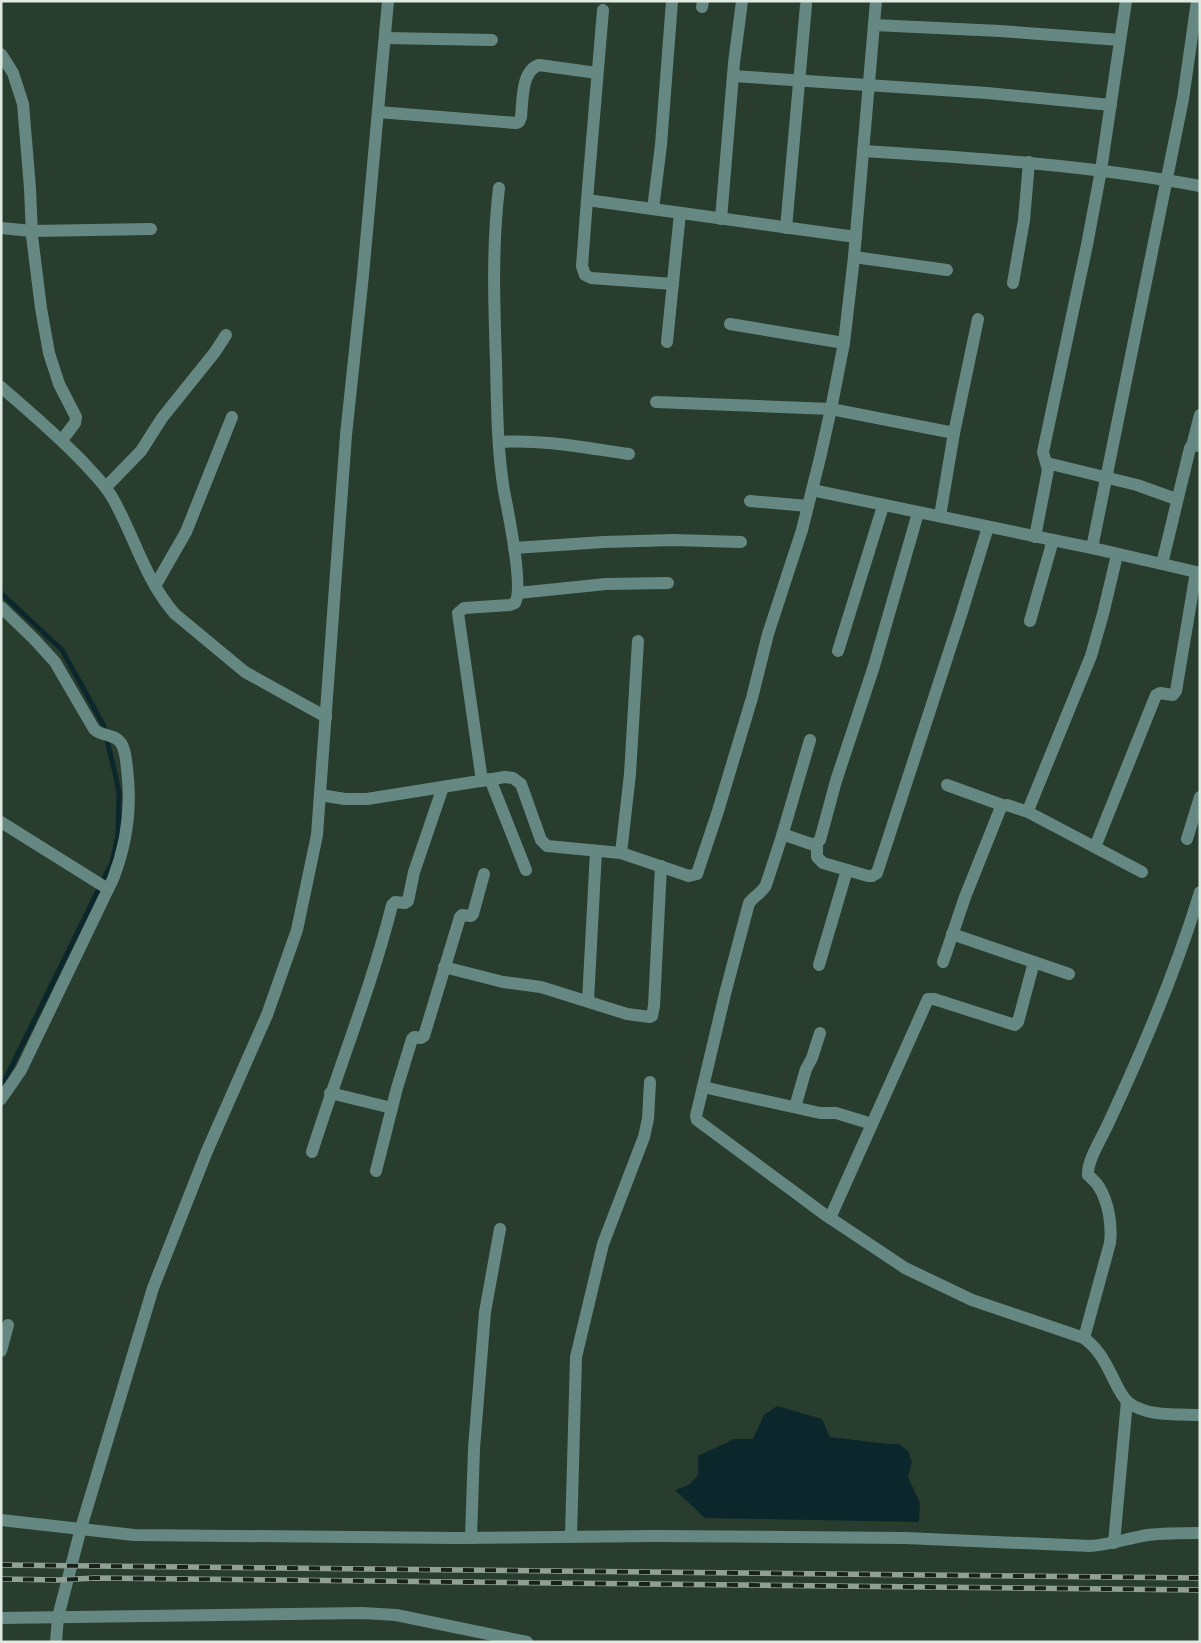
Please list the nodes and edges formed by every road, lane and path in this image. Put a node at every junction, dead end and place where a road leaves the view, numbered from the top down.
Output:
1 (388, 1) edge
2 (672, 1) edge
3 (742, 1) edge
4 (876, 1) edge
5 (1126, 1) edge
6 (1197, 1) edge
7 (806, 5) dead end
8 (603, 10) dead end
9 (874, 25) junction
10 (385, 38) junction
11 (492, 40) dead end
12 (1120, 40) junction
13 (1, 54) edge
14 (597, 73) junction
15 (733, 76) junction
16 (799, 80) junction
17 (869, 86) junction
18 (1111, 105) junction
19 (378, 112) junction
20 (863, 150) junction
21 (1029, 162) junction
22 (1100, 170) junction
23 (1167, 180) junction
24 (1200, 186) edge
25 (499, 188) dead end
26 (587, 200) junction
27 (653, 209) junction
28 (680, 213) junction
29 (721, 219) junction
30 (1, 228) edge
31 (786, 228) junction
32 (151, 229) dead end
33 (32, 230) junction
34 (856, 237) junction
35 (854, 257) junction
36 (947, 270) dead end
37 (1013, 282) dead end
38 (673, 284) junction
39 (978, 319) dead end
40 (730, 324) dead end
41 (226, 335) dead end
42 (667, 342) dead end
43 (844, 343) junction
44 (1, 387) edge
45 (656, 402) dead end
46 (831, 409) junction
47 (1200, 415) edge
48 (232, 416) dead end
49 (954, 433) junction
50 (62, 440) junction
51 (500, 442) junction
52 (1196, 446) edge
53 (629, 454) dead end
54 (1047, 463) junction
55 (1107, 478) junction
56 (106, 487) junction
57 (812, 490) junction
58 (1176, 499) junction
59 (750, 501) dead end
60 (808, 506) junction
61 (883, 506) junction
62 (918, 513) junction
63 (940, 516) junction
64 (988, 527) junction
65 (1035, 537) junction
66 (1053, 540) junction
67 (742, 542) dead end
68 (514, 548) junction
69 (1092, 548) junction
70 (1117, 555) junction
71 (1162, 564) junction
72 (1198, 572) edge
73 (668, 583) dead end
74 (155, 586) junction
75 (518, 593) junction
76 (1, 607) edge
77 (1030, 621) dead end
78 (638, 641) dead end
79 (838, 652) dead end
80 (326, 717) junction
81 (810, 740) dead end
82 (486, 780) junction
83 (947, 785) dead end
84 (443, 787) junction
85 (320, 795) junction
86 (1200, 797) edge
87 (1002, 805) junction
88 (1026, 811) junction
89 (1, 822) edge
90 (782, 836) junction
91 (1187, 839) dead end
92 (817, 844) junction
93 (1095, 847) junction
94 (596, 851) junction
95 (620, 853) junction
96 (661, 866) junction
97 (526, 870) dead end
98 (847, 870) junction
99 (1142, 872) dead end
100 (484, 874) dead end
101 (102, 886) junction
102 (1200, 892) edge
103 (952, 934) junction
104 (943, 962) dead end
105 (1034, 962) junction
106 (819, 965) dead end
107 (444, 967) junction
108 (1069, 974) dead end
109 (588, 1001) junction
110 (820, 1033) dead end
111 (650, 1082) dead end
112 (703, 1087) junction
113 (330, 1093) junction
114 (1, 1099) edge
115 (795, 1107) junction
116 (392, 1108) junction
117 (872, 1124) junction
118 (312, 1152) dead end
119 (376, 1171) dead end
120 (830, 1218) junction
121 (500, 1229) dead end
122 (8, 1324) dead end
123 (1084, 1338) junction
124 (1, 1351) edge
125 (1127, 1401) junction
126 (1200, 1415) edge
127 (1, 1520) edge
128 (81, 1528) junction
129 (1200, 1533) edge
130 (571, 1536) junction
131 (471, 1538) junction
132 (1114, 1543) junction
133 (58, 1617) junction
134 (1, 1618) edge
135 (56, 1642) edge
136 (527, 1642) edge

1 - 10 street
2 - 27 street
3 - 15 street
4 - 9 street
5 - 12 street
6 - 23 street
7 - 16 street
8 - 14 street
9 - 12 street
9 - 17 street
10 - 11 street
10 - 19 street
12 - 18 street
13 - 33 street
14 - 19 street
14 - 26 street
15 - 16 street
15 - 29 street
16 - 17 street
16 - 31 street
17 - 18 street
17 - 20 street
18 - 22 street
19 - 80 street
20 - 21 street
20 - 34 street
21 - 22 street
21 - 37 street
22 - 23 street
22 - 54 street
23 - 24 street
23 - 55 street
25 - 51 street
26 - 27 street
26 - 38 street
27 - 28 street
28 - 29 street
28 - 38 street
29 - 31 street
30 - 33 street
31 - 34 street
32 - 33 street
33 - 50 street
34 - 35 street
35 - 36 street
35 - 43 street
38 - 42 street
39 - 49 street
40 - 43 street
41 - 56 street
43 - 46 street
44 - 50 street
45 - 46 street
46 - 49 street
46 - 57 street
47 - 52 street
48 - 74 street
49 - 63 street
50 - 56 street
51 - 53 street
51 - 68 street
52 - 58 street
54 - 55 street
54 - 65 street
55 - 58 street
55 - 69 street
56 - 74 street
57 - 60 street
57 - 61 street
58 - 71 street
59 - 60 street
60 - 96 street
61 - 62 street
61 - 79 street
62 - 63 street
62 - 92 street
63 - 64 street
64 - 65 street
64 - 98 street
65 - 66 street
66 - 69 street
66 - 77 street
67 - 68 street
68 - 75 street
69 - 70 street
70 - 71 street
70 - 88 street
71 - 72 street
72 - 93 street
73 - 75 street
74 - 80 street
75 - 82 street
76 - 101 street
78 - 95 street
80 - 85 street
81 - 90 street
82 - 84 street
82 - 94 street
82 - 97 street
83 - 87 street
84 - 85 street
84 - 113 street
85 - 128 street
86 - 91 street
87 - 88 street
87 - 103 street
88 - 93 street
89 - 101 street
90 - 92 street
90 - 112 street
92 - 98 street
93 - 99 street
94 - 95 street
94 - 109 street
95 - 96 street
96 - 109 street
98 - 106 street
100 - 107 street
101 - 114 street
102 - 123 street
103 - 104 street
103 - 105 street
105 - 108 street
105 - 117 street
107 - 109 street
107 - 116 street
110 - 115 street
111 - 130 street
112 - 115 street
112 - 120 street
113 - 116 street
113 - 118 street
115 - 117 street
116 - 119 street
117 - 120 street
120 - 123 street
121 - 131 street
122 - 124 street
123 - 125 street
125 - 126 street
125 - 132 street
127 - 128 street
128 - 131 street
128 - 133 street
129 - 132 street
130 - 131 street
130 - 132 street
133 - 134 street
133 - 135 street
133 - 136 street

